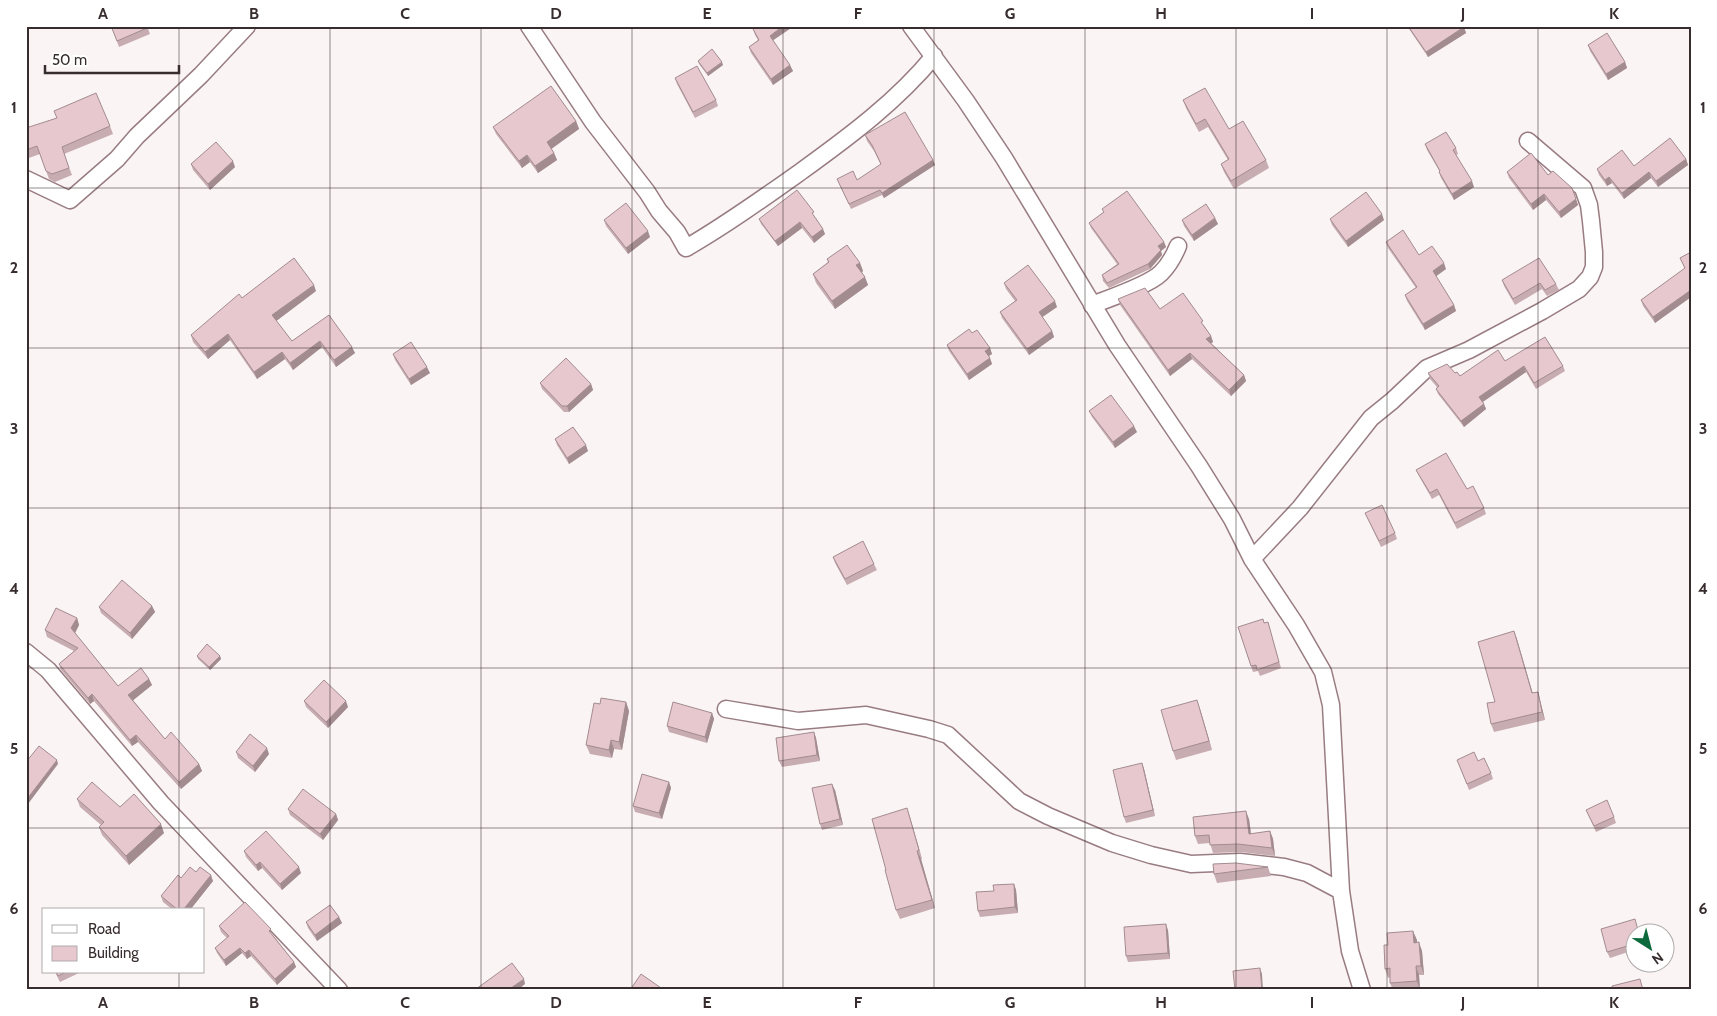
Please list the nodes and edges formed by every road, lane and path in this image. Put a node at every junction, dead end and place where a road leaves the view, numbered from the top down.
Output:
1 (247, 26) edge
2 (529, 26) edge
3 (912, 27) edge
4 (934, 56) junction
5 (1528, 141) dead end
6 (26, 179) edge
7 (1178, 246) dead end
8 (1092, 305) junction
9 (1252, 559) junction
10 (26, 652) edge
11 (726, 710) dead end
12 (1341, 891) junction
13 (339, 990) edge
14 (1362, 990) edge

1 - 6 street
2 - 4 street
3 - 4 street
4 - 8 street
5 - 9 street
7 - 8 street
8 - 9 street
9 - 12 street
10 - 13 street
11 - 12 street
12 - 14 street

